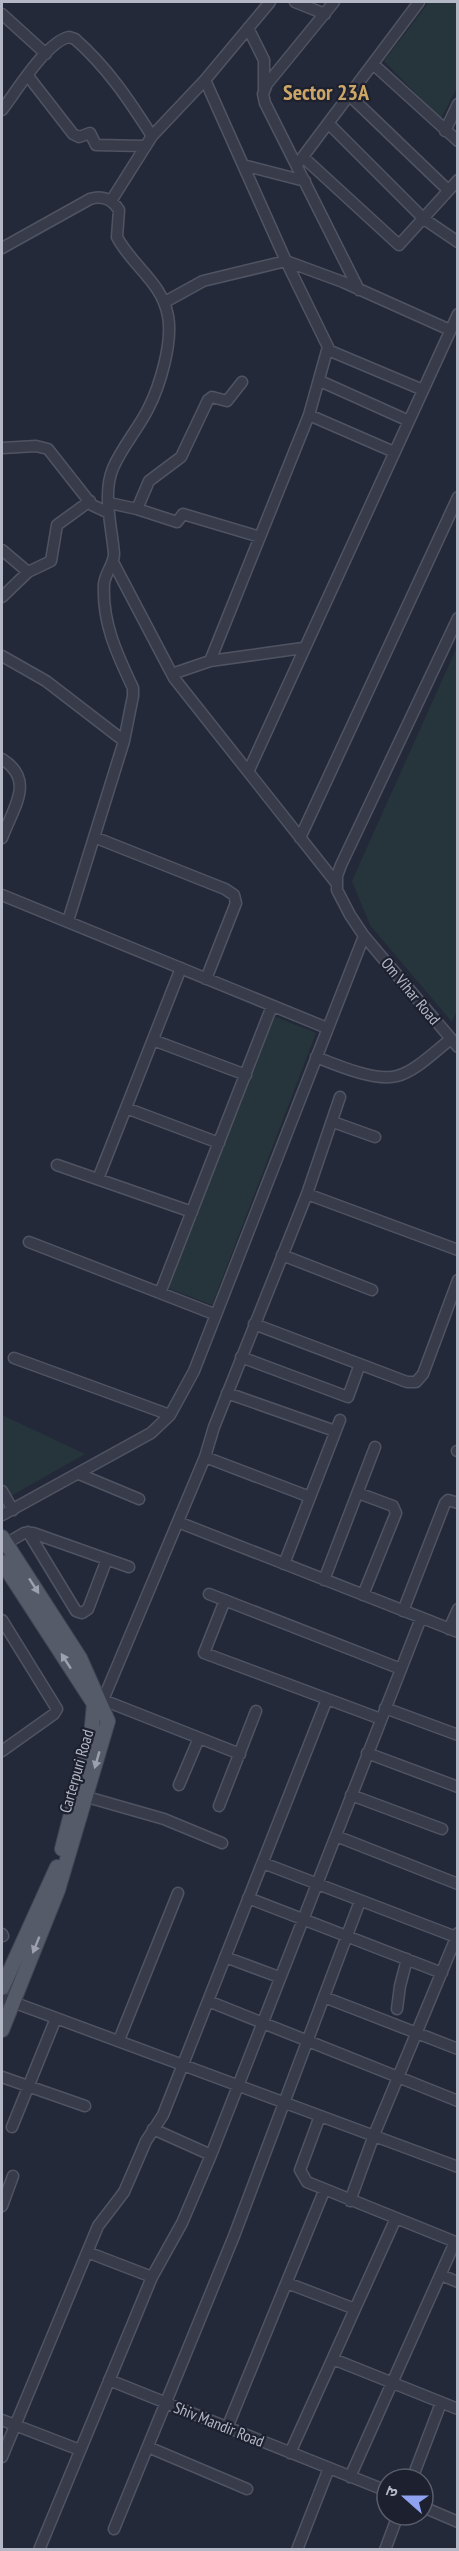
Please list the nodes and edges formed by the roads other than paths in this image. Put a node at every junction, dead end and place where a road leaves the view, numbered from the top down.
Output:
1 (270, 2) edge
2 (295, 2) edge
3 (334, 2) edge
4 (419, 2) edge
5 (2, 14) edge
6 (325, 14) junction
7 (248, 28) junction
8 (46, 54) junction
9 (373, 64) junction
10 (28, 76) junction
11 (205, 80) junction
12 (264, 92) junction
13 (349, 95) junction
14 (458, 104) edge
15 (2, 110) edge
16 (328, 123) junction
17 (444, 131) junction
18 (148, 141) junction
19 (458, 141) edge
20 (300, 161) junction
21 (243, 165) junction
22 (458, 180) edge
23 (305, 181) junction
24 (448, 190) junction
25 (111, 201) junction
26 (424, 219) junction
27 (458, 242) edge
28 (2, 248) edge
29 (286, 261) junction
30 (359, 290) junction
31 (165, 302) junction
32 (458, 314) edge
33 (450, 330) junction
34 (328, 350) junction
35 (320, 381) junction
36 (242, 382) dead end
37 (423, 390) junction
38 (309, 415) junction
39 (408, 421) junction
40 (2, 448) edge
41 (394, 452) junction
42 (458, 497) edge
43 (90, 501) junction
44 (109, 508) junction
45 (137, 508) junction
46 (260, 537) junction
47 (2, 550) edge
48 (113, 561) junction
49 (28, 572) junction
50 (2, 597) edge
51 (458, 618) edge
52 (303, 648) junction
53 (2, 656) edge
54 (210, 661) junction
55 (172, 674) junction
56 (124, 741) junction
57 (2, 759) edge
58 (249, 770) junction
59 (94, 837) junction
60 (2, 838) edge
61 (300, 838) junction
62 (337, 884) junction
63 (2, 895) edge
64 (68, 921) junction
65 (364, 936) junction
66 (181, 969) junction
67 (206, 979) junction
68 (272, 1006) junction
69 (327, 1028) junction
70 (153, 1040) junction
71 (454, 1043) edge
72 (316, 1057) junction
73 (246, 1075) junction
74 (340, 1097) dead end
75 (126, 1108) junction
76 (333, 1122) junction
77 (375, 1137) dead end
78 (219, 1143) junction
79 (57, 1165) dead end
80 (98, 1179) junction
81 (306, 1194) junction
82 (192, 1212) junction
83 (28, 1242) dead end
84 (458, 1250) edge
85 (282, 1255) junction
86 (458, 1280) edge
87 (372, 1290) dead end
88 (160, 1293) junction
89 (214, 1314) junction
90 (254, 1324) junction
91 (242, 1357) junction
92 (14, 1358) dead end
93 (360, 1364) junction
94 (227, 1393) junction
95 (170, 1415) junction
96 (340, 1420) dead end
97 (335, 1431) junction
98 (375, 1447) dead end
99 (205, 1457) junction
100 (79, 1474) junction
101 (2, 1491) edge
102 (358, 1493) junction
103 (310, 1497) junction
104 (140, 1499) dead end
105 (458, 1503) edge
106 (13, 1510) junction
107 (2, 1515) edge
108 (178, 1522) junction
109 (28, 1532) junction
110 (3, 1542) edge
111 (107, 1559) junction
112 (2, 1562) edge
113 (284, 1564) junction
114 (129, 1567) dead end
115 (324, 1580) junction
116 (209, 1594) dead end
117 (363, 1595) junction
118 (225, 1600) junction
119 (458, 1609) edge
120 (403, 1611) junction
121 (421, 1618) junction
122 (2, 1620) edge
123 (453, 1631) edge
124 (401, 1669) junction
125 (327, 1699) junction
126 (99, 1702) junction
127 (385, 1708) junction
128 (256, 1711) dead end
129 (381, 1719) junction
130 (458, 1735) edge
131 (199, 1738) junction
132 (2, 1749) edge
133 (240, 1754) junction
134 (367, 1754) junction
135 (180, 1785) dead end
136 (458, 1787) edge
137 (351, 1795) junction
138 (80, 1798) junction
139 (219, 1806) dead end
140 (442, 1829) dead end
141 (336, 1836) junction
142 (222, 1843) dead end
143 (263, 1863) junction
144 (316, 1884) junction
145 (458, 1884) edge
146 (178, 1893) dead end
147 (248, 1898) junction
148 (360, 1901) junction
149 (303, 1919) junction
150 (457, 1935) edge
151 (347, 1936) junction
152 (225, 1957) junction
153 (407, 1959) junction
154 (442, 1973) junction
155 (279, 1977) junction
156 (2, 1988) edge
157 (324, 1997) junction
158 (7, 1999) edge
159 (208, 2001) junction
160 (397, 2009) dead end
161 (56, 2018) junction
162 (262, 2021) junction
163 (2, 2030) edge
164 (417, 2033) junction
165 (119, 2040) junction
166 (308, 2040) junction
167 (458, 2049) edge
168 (183, 2064) junction
169 (2, 2077) edge
170 (399, 2077) junction
171 (238, 2085) junction
172 (29, 2087) junction
173 (458, 2101) edge
174 (284, 2102) junction
175 (85, 2106) dead end
176 (320, 2116) junction
177 (12, 2127) dead end
178 (153, 2129) junction
179 (374, 2134) junction
180 (211, 2155) junction
181 (458, 2167) edge
182 (13, 2176) dead end
183 (324, 2191) junction
184 (350, 2201) junction
185 (2, 2206) edge
186 (396, 2218) junction
187 (456, 2243) edge
188 (87, 2252) junction
189 (441, 2275) junction
190 (152, 2277) junction
191 (458, 2282) edge
192 (287, 2283) junction
193 (355, 2309) junction
194 (333, 2359) junction
195 (109, 2380) junction
196 (391, 2383) junction
197 (166, 2402) junction
198 (441, 2403) junction
199 (458, 2409) edge
200 (2, 2420) edge
201 (15, 2426) junction
202 (227, 2428) junction
203 (148, 2447) junction
204 (80, 2450) junction
205 (290, 2453) junction
206 (2, 2457) edge
207 (417, 2467) edge
208 (329, 2468) junction
209 (350, 2477) junction
210 (375, 2487) edge
211 (247, 2489) dead end
212 (435, 2512) edge
213 (458, 2522) edge
214 (393, 2527) edge
215 (114, 2529) dead end
216 (39, 2550) edge
217 (297, 2550) edge
218 (384, 2550) edge

1 - 7 street
2 - 6 street
3 - 6 street
4 - 9 street
5 - 8 street
6 - 12 street
7 - 11 street
7 - 12 street
8 - 10 street
8 - 18 street
9 - 13 street
9 - 17 street
10 - 15 street
10 - 18 street
11 - 18 street
11 - 21 street
12 - 20 street
13 - 16 street
13 - 24 street
14 - 17 street
16 - 20 street
16 - 26 street
17 - 19 street
18 - 25 street
20 - 23 street
20 - 26 street
21 - 23 street
21 - 29 street
22 - 24 street
23 - 30 street
24 - 26 street
25 - 28 street
25 - 31 street
26 - 27 street
29 - 30 street
29 - 31 street
29 - 34 street
30 - 33 street
31 - 44 street
32 - 33 street
33 - 37 street
34 - 35 street
34 - 37 street
35 - 38 street
35 - 39 street
36 - 45 street
37 - 39 street
38 - 41 street
38 - 46 street
39 - 41 street
40 - 43 street
41 - 52 street
42 - 61 street
43 - 44 street
43 - 49 street
44 - 45 street
44 - 48 street
45 - 46 street
46 - 54 street
47 - 49 street
48 - 55 street, Om Vihar Road
48 - 56 street
49 - 50 street
51 - 62 street
52 - 54 street
52 - 58 street
53 - 56 street
54 - 55 street
55 - 58 street, Om Vihar Road
56 - 59 street
57 - 60 street
58 - 61 street, Om Vihar Road
59 - 64 street
59 - 67 street
61 - 62 street, Om Vihar Road
62 - 65 street, Om Vihar Road
63 - 64 street
64 - 66 street
65 - 69 street
65 - 71 street, Om Vihar Road
66 - 67 street
66 - 70 street
67 - 68 street
68 - 69 street
68 - 73 street
69 - 72 street
70 - 73 street
70 - 75 street
71 - 72 street
72 - 89 street
73 - 78 street
74 - 76 street
75 - 78 street
75 - 80 street
76 - 77 street
76 - 81 street
78 - 82 street
79 - 80 street
80 - 82 street
81 - 84 street
81 - 85 street
82 - 88 street
83 - 88 street
85 - 87 street
85 - 90 street
86 - 93 street
88 - 89 street
89 - 95 street
90 - 91 street
90 - 93 street
91 - 93 street
91 - 94 street
92 - 95 street
94 - 97 street
94 - 99 street
95 - 100 street
96 - 97 street
97 - 103 street
98 - 102 street
99 - 103 street
99 - 108 street
100 - 104 street
100 - 106 street
101 - 106 street
102 - 115 street
102 - 117 street
103 - 113 street
105 - 120 street
106 - 107 street
108 - 113 street
108 - 126 street
109 - 110 street
109 - 111 street
109 - 111 street
110 -> 126 main road, Carterpuri Road
111 - 114 street
126 -> 112 main road
113 - 115 street
115 - 117 street
116 - 118 street
117 - 120 street
118 - 124 street
118 - 125 street
119 - 123 street
120 - 121 street
121 - 123 street
121 - 124 street
122 - 132 street
124 - 127 street
125 - 129 street
125 - 143 street
126 - 131 street
126 - 138 main road, Carterpuri Road
127 - 129 street
127 - 130 street
128 - 133 street
129 - 134 street
131 - 133 street
131 - 135 street
133 - 139 street
134 - 136 street
134 - 137 street
137 - 140 street
137 - 141 street
138 - 142 street
138 - 156 main road, Carterpuri Road
138 -> 158 main road, Carterpuri Road
141 - 144 street
141 - 145 street
143 - 144 street
143 - 147 street
144 - 148 street
144 - 149 street
146 - 165 street
147 - 149 street
147 - 152 street
148 - 150 street
148 - 151 street
149 - 151 street
149 - 155 street
150 - 154 street
151 - 153 street
151 - 157 street
152 - 155 street
152 - 159 street
153 - 154 street
153 - 160 street
154 - 164 street
155 - 162 street
157 - 164 street
157 - 166 street
158 - 161 street
158 - 163 main road, Carterpuri Road
159 - 162 street
159 - 168 street
161 - 165 street
161 - 172 street
162 - 166 street
162 - 171 street
164 - 167 street
164 - 170 street
165 - 168 street
166 - 170 street
166 - 174 street
168 - 171 street
168 - 178 street
169 - 172 street
170 - 173 street
170 - 179 street
171 - 174 street
171 - 180 street
172 - 175 street
172 - 177 street
174 - 176 street
174 - 197 street
176 - 179 street
176 - 183 street
178 - 180 street
178 - 188 street
179 - 181 street
179 - 184 street
180 - 190 street
182 - 185 street
183 - 184 street
183 - 192 street
184 - 186 street
186 - 187 street
186 - 193 street
187 - 189 street
188 - 190 street
188 - 201 street
189 - 191 street
189 - 196 street
190 - 195 street
192 - 193 street
192 - 202 street
193 - 194 street
194 - 196 street
194 - 205 street
195 - 197 street, Shiv Mandir Road
195 - 204 street
196 - 198 street
196 - 209 street
197 - 202 street, Shiv Mandir Road
197 - 203 street
198 - 199 street
198 - 207 street
200 - 201 street
201 - 204 street
201 - 206 street
202 - 205 street, Shiv Mandir Road
203 - 211 street
203 - 215 street
204 - 216 street
205 - 208 street, Shiv Mandir Road
208 - 209 street, Shiv Mandir Road
208 - 217 street
209 - 210 street, Shiv Mandir Road
212 - 213 street
214 - 218 street

